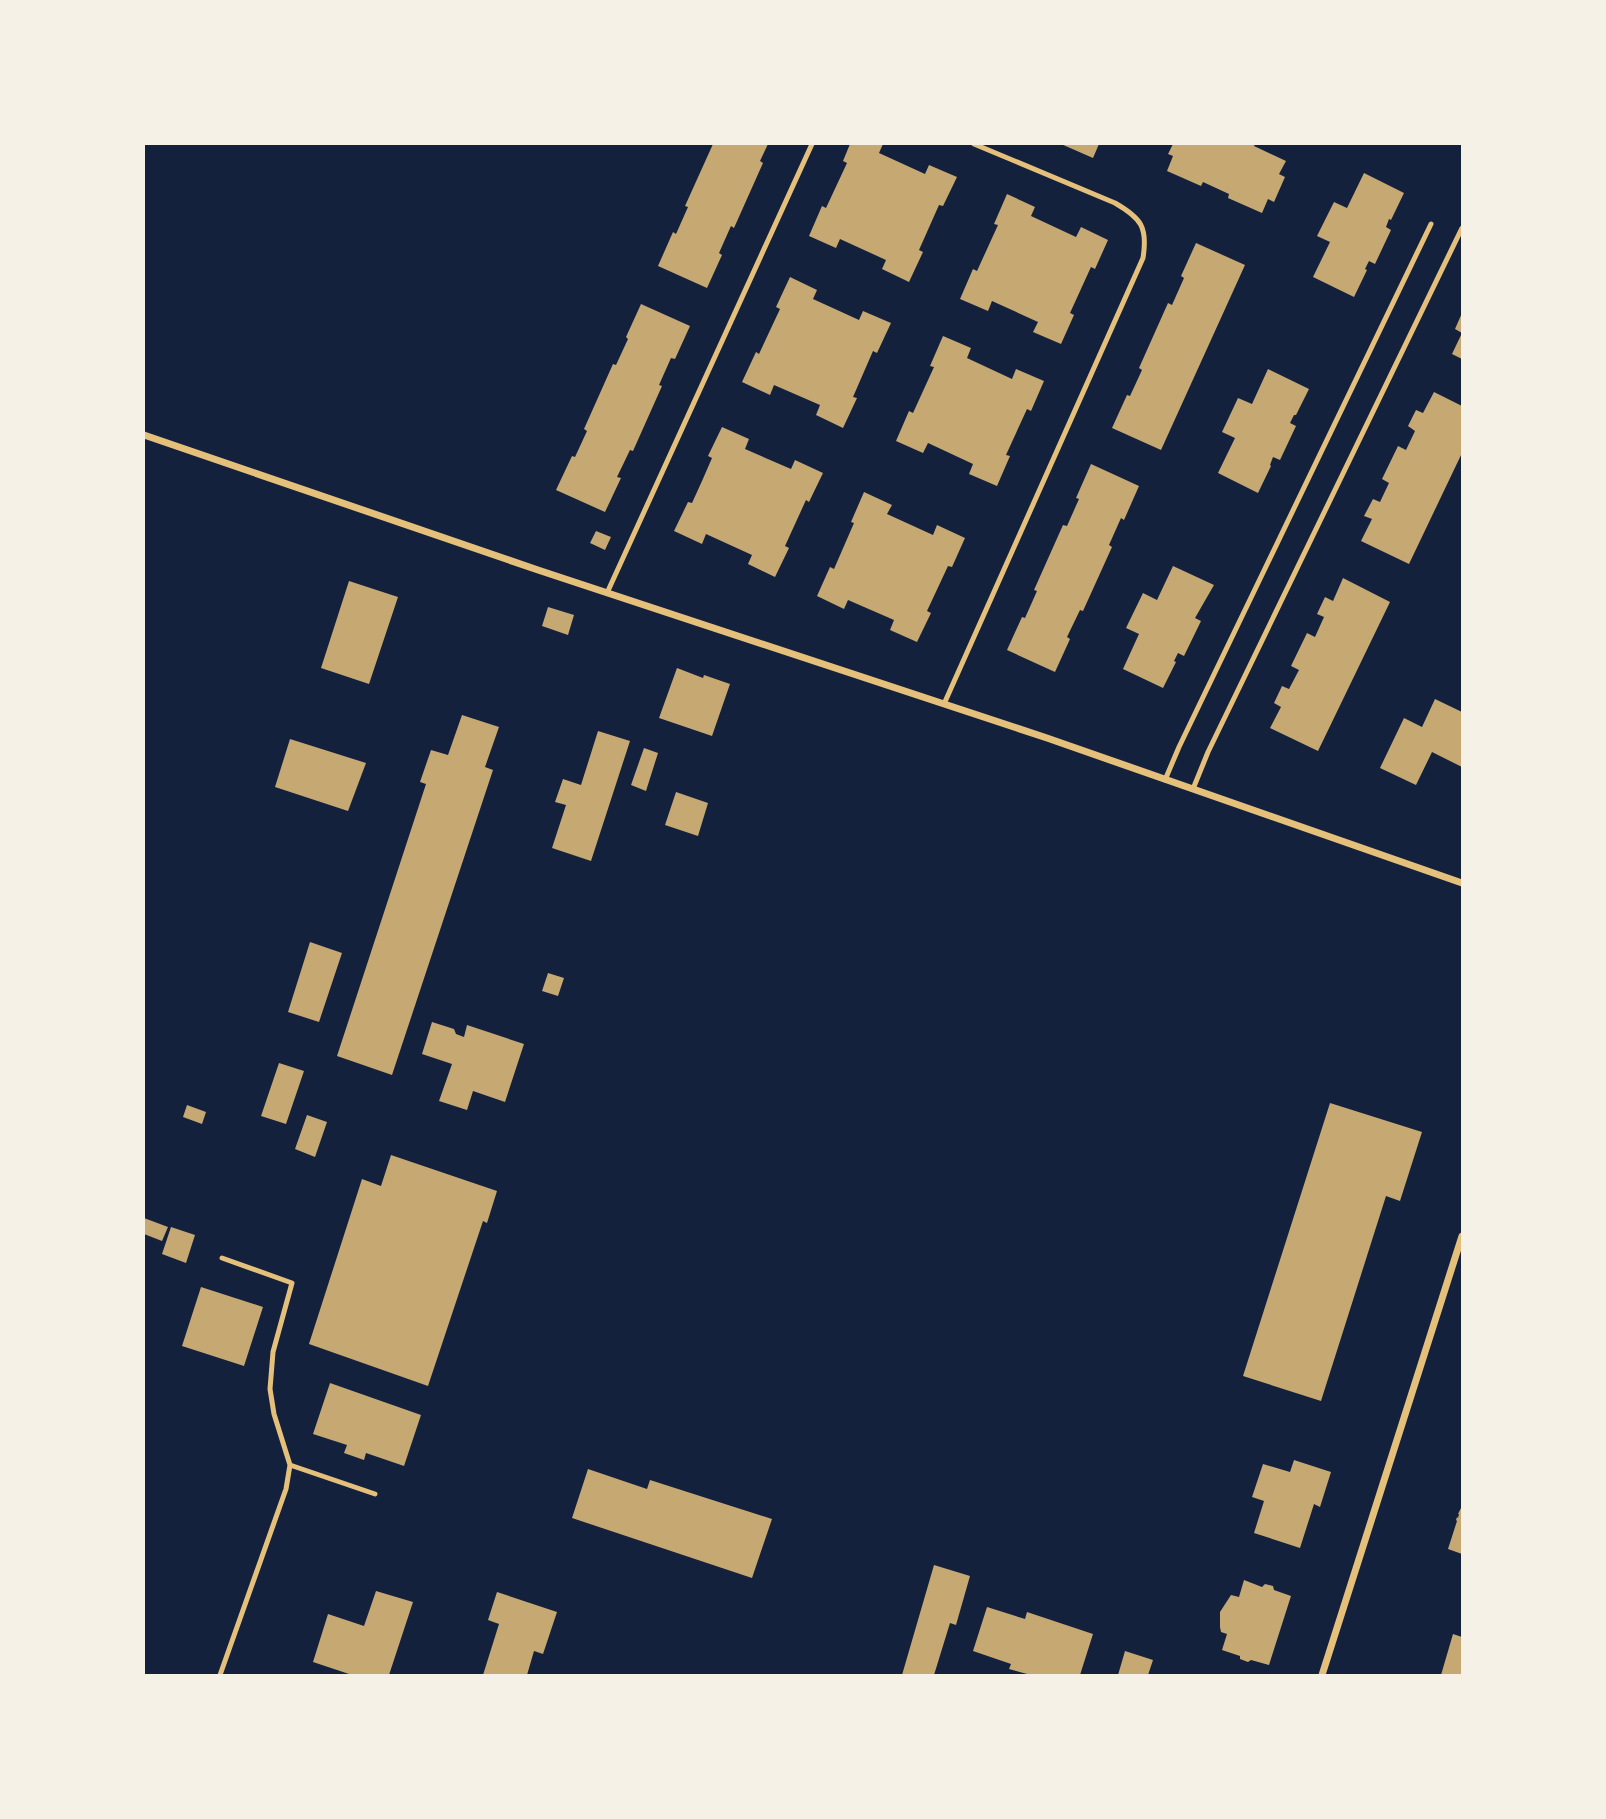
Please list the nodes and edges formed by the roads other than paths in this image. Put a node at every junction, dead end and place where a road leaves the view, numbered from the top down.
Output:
1 (812, 144) edge
2 (974, 144) edge
3 (1431, 224) dead end
4 (1462, 228) edge
5 (144, 435) edge
6 (607, 593) junction
7 (944, 704) junction
8 (1166, 780) junction
9 (1193, 789) junction
10 (1462, 883) edge
11 (1462, 1236) edge
12 (222, 1258) dead end
13 (290, 1465) junction
14 (376, 1494) dead end
15 (220, 1675) edge
16 (1322, 1675) edge

1 - 6 lane
2 - 7 lane
3 - 8 lane
4 - 9 lane
5 - 6 street
6 - 7 street
7 - 8 street
8 - 9 street
9 - 10 street
11 - 16 street
12 - 13 lane
13 - 14 lane
13 - 15 lane

